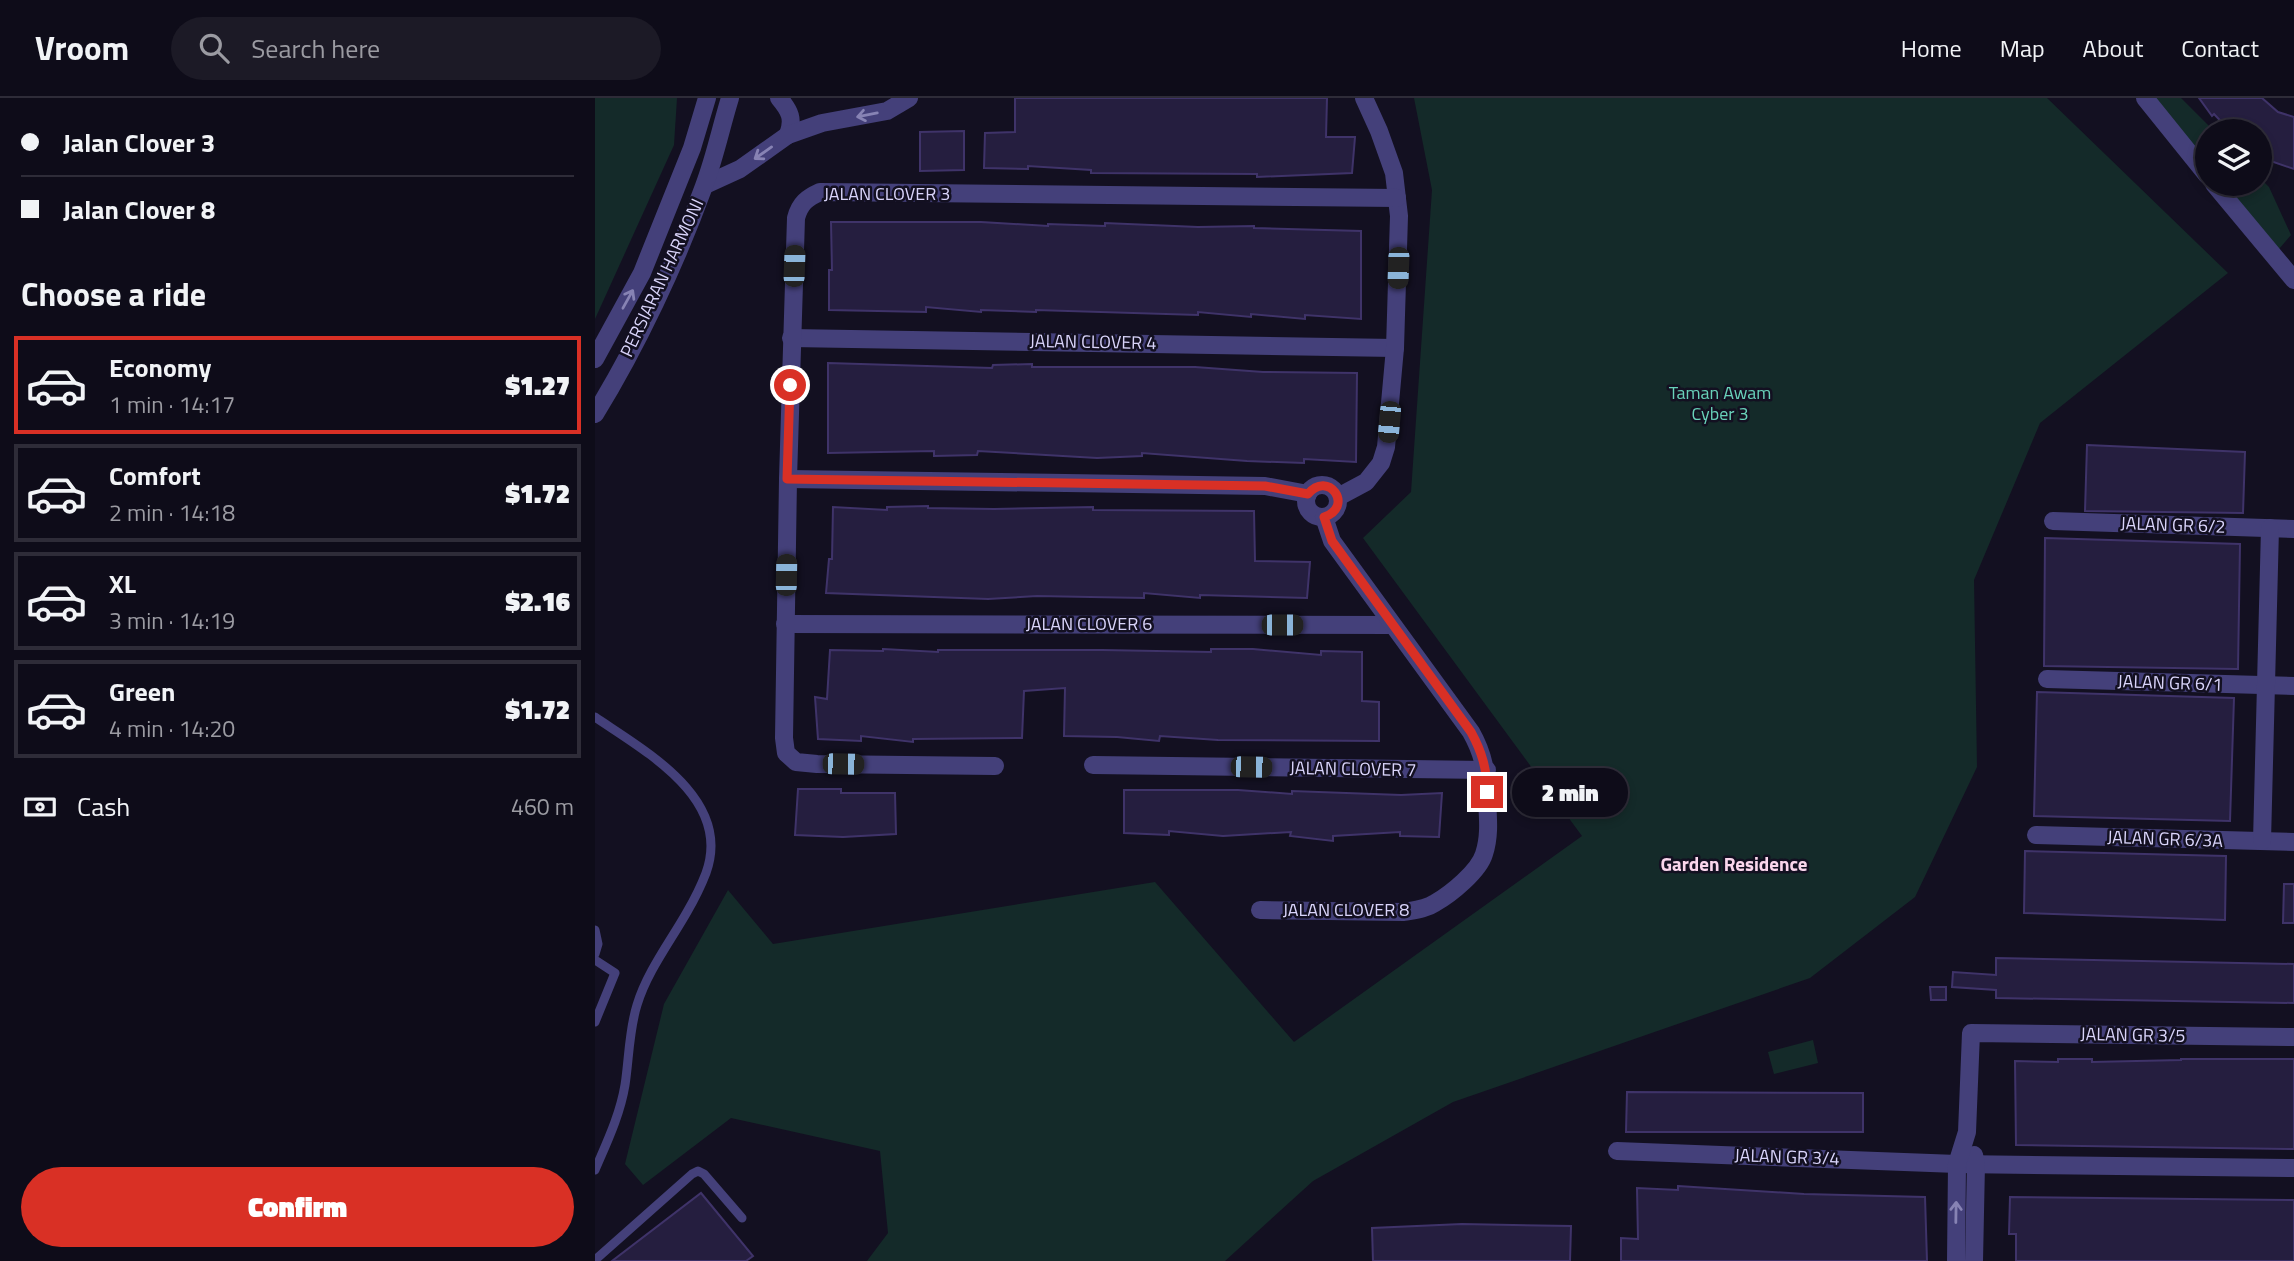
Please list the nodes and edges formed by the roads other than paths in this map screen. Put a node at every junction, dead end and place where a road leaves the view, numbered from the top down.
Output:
1 (707, 98) edge
2 (730, 98) edge
3 (779, 98) edge
4 (909, 98) edge
5 (1364, 98) edge
6 (2145, 98) edge
7 (788, 135) junction
8 (2195, 160) edge
9 (705, 185) junction
10 (2224, 196) edge
11 (1397, 198) junction
12 (2294, 280) edge
13 (791, 338) junction
14 (1395, 348) junction
15 (595, 359) edge
16 (595, 414) edge
17 (787, 479) junction
18 (1308, 494) junction
19 (1338, 497) junction
20 (1324, 517) junction
21 (2053, 521) dead end
22 (2270, 528) junction
23 (2294, 529) edge
24 (785, 624) junction
25 (1392, 625) junction
26 (2047, 679) dead end
27 (2266, 685) junction
28 (2294, 686) edge
29 (595, 717) edge
30 (1093, 765) dead end
31 (995, 766) dead end
32 (1487, 770) junction
33 (2036, 835) dead end
34 (2262, 841) junction
35 (2294, 842) edge
36 (1260, 909) dead end
37 (595, 930) edge
38 (595, 954) edge
39 (595, 960) edge
40 (595, 1022) edge
41 (2294, 1037) edge
42 (1967, 1132) junction
43 (1617, 1151) dead end
44 (1957, 1164) junction
45 (1976, 1164) junction
46 (2294, 1167) edge
47 (595, 1170) edge
48 (742, 1218) dead end
49 (595, 1260) edge
50 (1956, 1261) edge
51 (1974, 1261) edge

15 -> 1 street, PERSIARAN HARMONI
2 - 9 street, PERSIARAN HARMONI
3 - 7 street
4 -> 7 street
5 - 11 street
6 - 8 street
7 -> 9 street
9 - 16 street, PERSIARAN HARMONI
10 - 12 street
11 - 13 street, JALAN CLOVER 3
11 - 14 street
13 - 14 street, JALAN CLOVER 4
13 - 17 street, JALAN CLOVER 3
14 - 19 street
17 - 18 street
17 - 24 street, JALAN CLOVER 3
18 - 19 street
18 - 20 street
19 - 20 street
20 - 25 street, JALAN CLOVER 8
21 - 22 street, JALAN GR 6/2
22 - 23 street, JALAN GR 6/2
22 - 27 street
24 - 25 street, JALAN CLOVER 6
24 - 31 street
25 - 32 street, JALAN CLOVER 8
26 - 27 street, JALAN GR 6/1
27 - 28 street, JALAN GR 6/1
27 - 34 street
29 - 47 lane
30 - 32 street, JALAN CLOVER 7
32 - 36 street, JALAN CLOVER 8
33 - 34 street, JALAN GR 6/3A
34 - 35 street, JALAN GR 6/3A
37 - 38 lane
39 - 40 lane
41 - 42 street, JALAN GR 3/5
42 - 44 street
42 - 45 street
43 - 44 street, JALAN GR 3/4
44 - 45 street, JALAN GR 3/4
50 -> 44 street
45 - 46 street
45 - 51 street
48 - 49 lane

